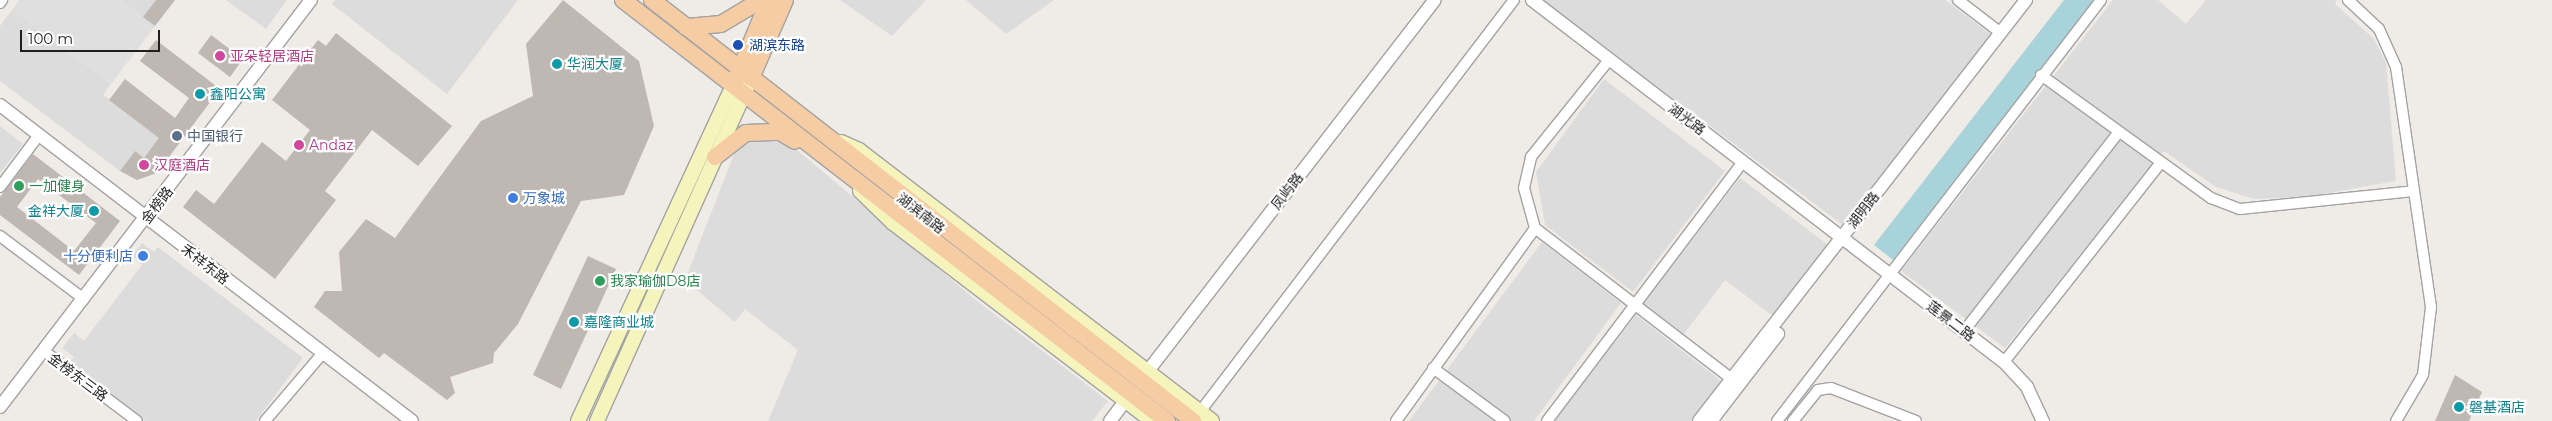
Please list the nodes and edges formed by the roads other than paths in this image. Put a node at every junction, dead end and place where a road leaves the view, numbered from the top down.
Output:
1 (311, 0) edge
2 (623, 0) edge
3 (652, 0) edge
4 (761, 0) edge
5 (769, 0) edge
6 (785, 0) edge
7 (1435, 0) edge
8 (1514, 0) edge
9 (1532, 0) edge
10 (1958, 0) edge
11 (2026, 0) edge
12 (2036, 0) edge
13 (2101, 0) edge
14 (2348, 0) edge
15 (686, 28) junction
16 (2001, 33) junction
17 (1609, 60) junction
18 (2041, 75) junction
19 (742, 81) junction
20 (0, 105) edge
21 (2118, 133) junction
22 (39, 135) junction
23 (715, 157) junction
24 (827, 159) junction
25 (1743, 162) junction
26 (2160, 164) junction
27 (0, 187) edge
28 (2413, 191) junction
29 (147, 218) junction
30 (1535, 228) junction
31 (0, 236) edge
32 (1845, 240) junction
33 (1890, 274) junction
34 (84, 299) junction
35 (1635, 305) junction
36 (1964, 331) junction
37 (44, 351) junction
38 (322, 354) junction
39 (2004, 362) junction
40 (1434, 368) junction
41 (1732, 379) junction
42 (1136, 387) junction
43 (0, 407) edge
44 (1195, 418) edge
45 (134, 420) edge
46 (265, 421) edge
47 (412, 421) edge
48 (578, 421) edge
49 (597, 421) edge
50 (1110, 421) edge
51 (1152, 421) edge
52 (1167, 421) edge
53 (1212, 421) edge
54 (1396, 421) edge
55 (1505, 421) edge
56 (1547, 421) edge
57 (1699, 421) edge
58 (1711, 421) edge
59 (1777, 421) edge
60 (1793, 421) edge
61 (1916, 421) edge
62 (2043, 421) edge
63 (2396, 421) edge

1 - 29 street, 金榜路
2 - 19 main road, 湖滨南路
3 - 15 main road, 湖滨南路
4 - 15 main road
5 - 19 main road
6 - 19 main road
7 - 42 street, 凤屿路
8 - 44 street
9 - 17 street, 湖光路
10 - 16 street
11 - 16 street, 湖明路
12 - 32 street, 湖明路
13 - 18 street
14 - 28 street
15 - 19 main road, 湖滨南路
16 - 32 street, 湖明路
17 - 25 street, 湖光路
17 - 30 street
18 - 21 street
18 - 33 street
19 - 23 main road
19 - 24 main road, 湖滨南路
19 - 42 main road, 湖滨南路
19 - 48 main road
20 - 22 street, 禾祥东路
21 - 26 street
21 - 36 street
22 - 27 street
22 - 29 street, 禾祥东路
23 - 24 main road
23 - 49 main road
24 - 42 main road, 湖滨南路
25 - 32 street, 湖光路
25 - 35 street
26 - 28 street
26 - 39 street
28 - 63 street
29 - 34 street, 金榜路
29 - 38 street, 禾祥东路
30 - 35 street
30 - 40 street
31 - 34 street
32 - 33 street, 莲景二路
32 - 41 street, 湖明路
32 - 58 street, 湖明路
33 - 36 street, 莲景二路
33 - 59 street
34 - 37 street, 金榜路
35 - 41 street
35 - 56 street
36 - 39 street, 莲景二路
37 - 43 street, 金榜路
37 - 45 street, 金榜东三路
38 - 46 street
38 - 47 street, 禾祥东路
39 - 62 street, 莲景二路
40 - 54 street
40 - 55 street
41 - 57 street, 湖明路
42 - 44 main road, 湖滨南路
42 - 50 street, 凤屿路
42 - 51 main road, 湖滨南路
42 - 52 main road, 湖滨南路
44 - 53 main road
60 - 61 street

